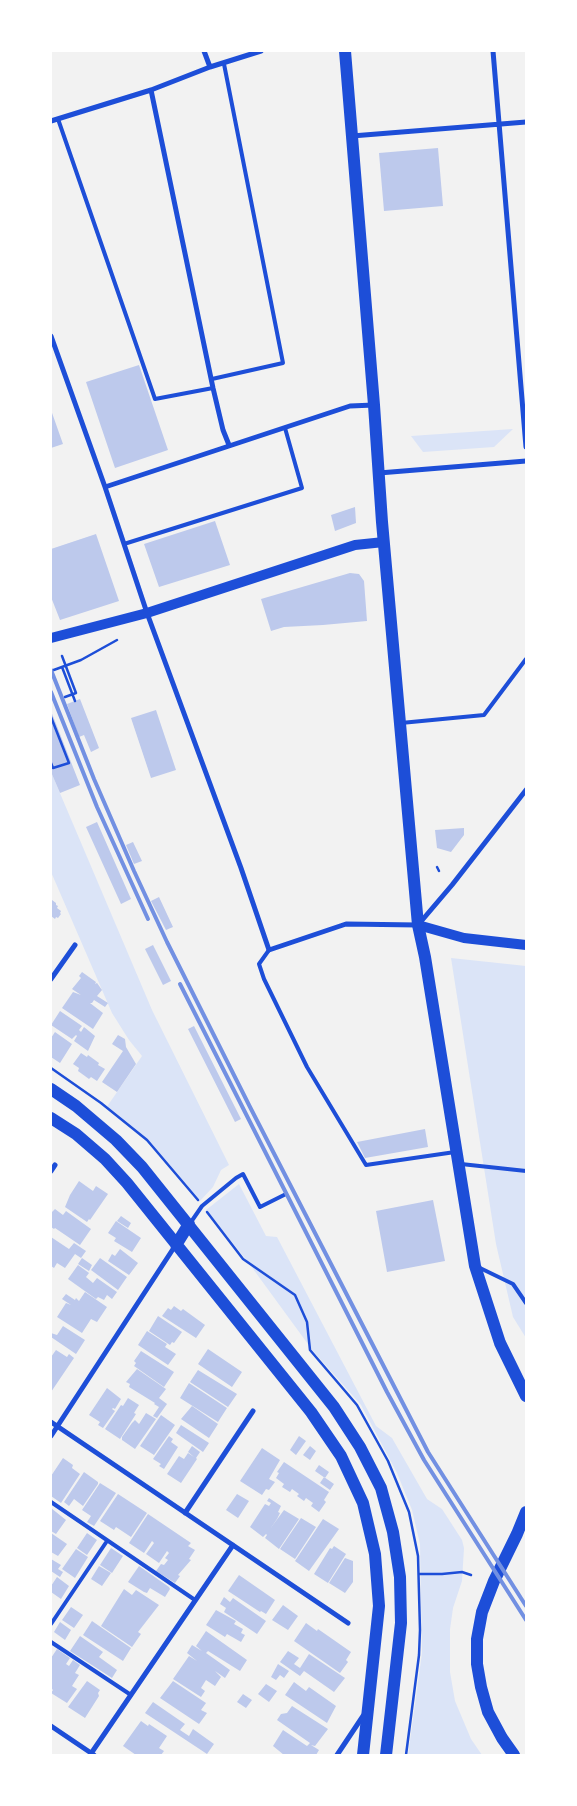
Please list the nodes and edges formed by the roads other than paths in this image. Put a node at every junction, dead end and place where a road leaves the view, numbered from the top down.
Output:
1 (204, 51) edge
2 (261, 51) edge
3 (346, 51) edge
4 (492, 51) edge
5 (224, 64) junction
6 (210, 67) junction
7 (151, 90) junction
8 (58, 119) junction
9 (51, 121) edge
10 (526, 122) edge
11 (500, 125) junction
12 (352, 136) junction
13 (51, 336) edge
14 (212, 379) junction
15 (213, 388) junction
16 (374, 405) junction
17 (285, 428) junction
18 (229, 445) junction
19 (526, 447) edge
20 (526, 461) edge
21 (379, 473) junction
22 (105, 487) junction
23 (384, 542) junction
24 (124, 544) junction
25 (147, 613) junction
26 (51, 638) edge
27 (526, 659) edge
28 (399, 723) junction
29 (526, 790) edge
30 (418, 925) junction
31 (526, 945) edge
32 (75, 946) dead end
33 (269, 950) junction
34 (52, 976) edge
35 (51, 1090) edge
36 (51, 1118) edge
37 (458, 1158) junction
38 (55, 1165) dead end
39 (51, 1171) edge
40 (526, 1171) edge
41 (286, 1194) dead end
42 (190, 1224) junction
43 (176, 1245) junction
44 (475, 1266) junction
45 (526, 1303) edge
46 (526, 1396) edge
47 (253, 1411) dead end
48 (51, 1422) edge
49 (58, 1426) junction
50 (51, 1436) edge
51 (51, 1502) edge
52 (526, 1512) edge
53 (185, 1513) junction
54 (107, 1541) junction
55 (232, 1545) junction
56 (195, 1600) junction
57 (348, 1623) dead end
58 (51, 1624) edge
59 (51, 1642) edge
60 (131, 1695) junction
61 (369, 1708) junction
62 (51, 1726) edge
63 (92, 1754) edge
64 (337, 1755) edge
65 (363, 1755) edge
66 (386, 1755) edge
67 (514, 1755) edge

1 - 6 street
2 - 5 street
3 - 12 main road
4 - 11 street
5 - 6 street
5 - 14 lane
6 - 7 street
7 - 8 street
7 - 14 street
8 - 9 street
8 - 15 lane
10 - 11 street
11 - 12 street
11 - 19 street
12 - 16 main road
13 - 22 street
14 - 15 street
15 - 18 street
16 - 17 street
16 - 21 main road
17 - 18 street
17 - 24 lane
18 - 22 street
20 - 21 street
21 - 23 main road
22 - 24 street
23 - 25 main road
23 - 28 main road
24 - 25 street
25 - 26 main road
25 - 33 street
27 - 28 lane
28 - 30 main road
29 - 30 street
30 - 31 main road
30 - 33 street
30 - 37 main road
32 - 34 street
33 - 37 lane
35 - 42 main road
36 - 43 main road
37 - 40 lane
37 - 44 main road
38 - 39 street
41 - 42 lane
42 - 43 main road
42 - 66 main road
43 - 49 street
43 - 61 main road
44 - 45 lane
44 - 46 main road
47 - 53 street
48 - 49 street
49 - 50 street
49 - 53 street
51 - 54 lane
52 - 67 main road
53 - 55 street
54 - 56 lane
54 - 58 lane
55 - 56 street
55 - 57 street
56 - 60 street
59 - 60 lane
60 - 63 street
61 - 64 street
61 - 65 main road
62 - 63 street

